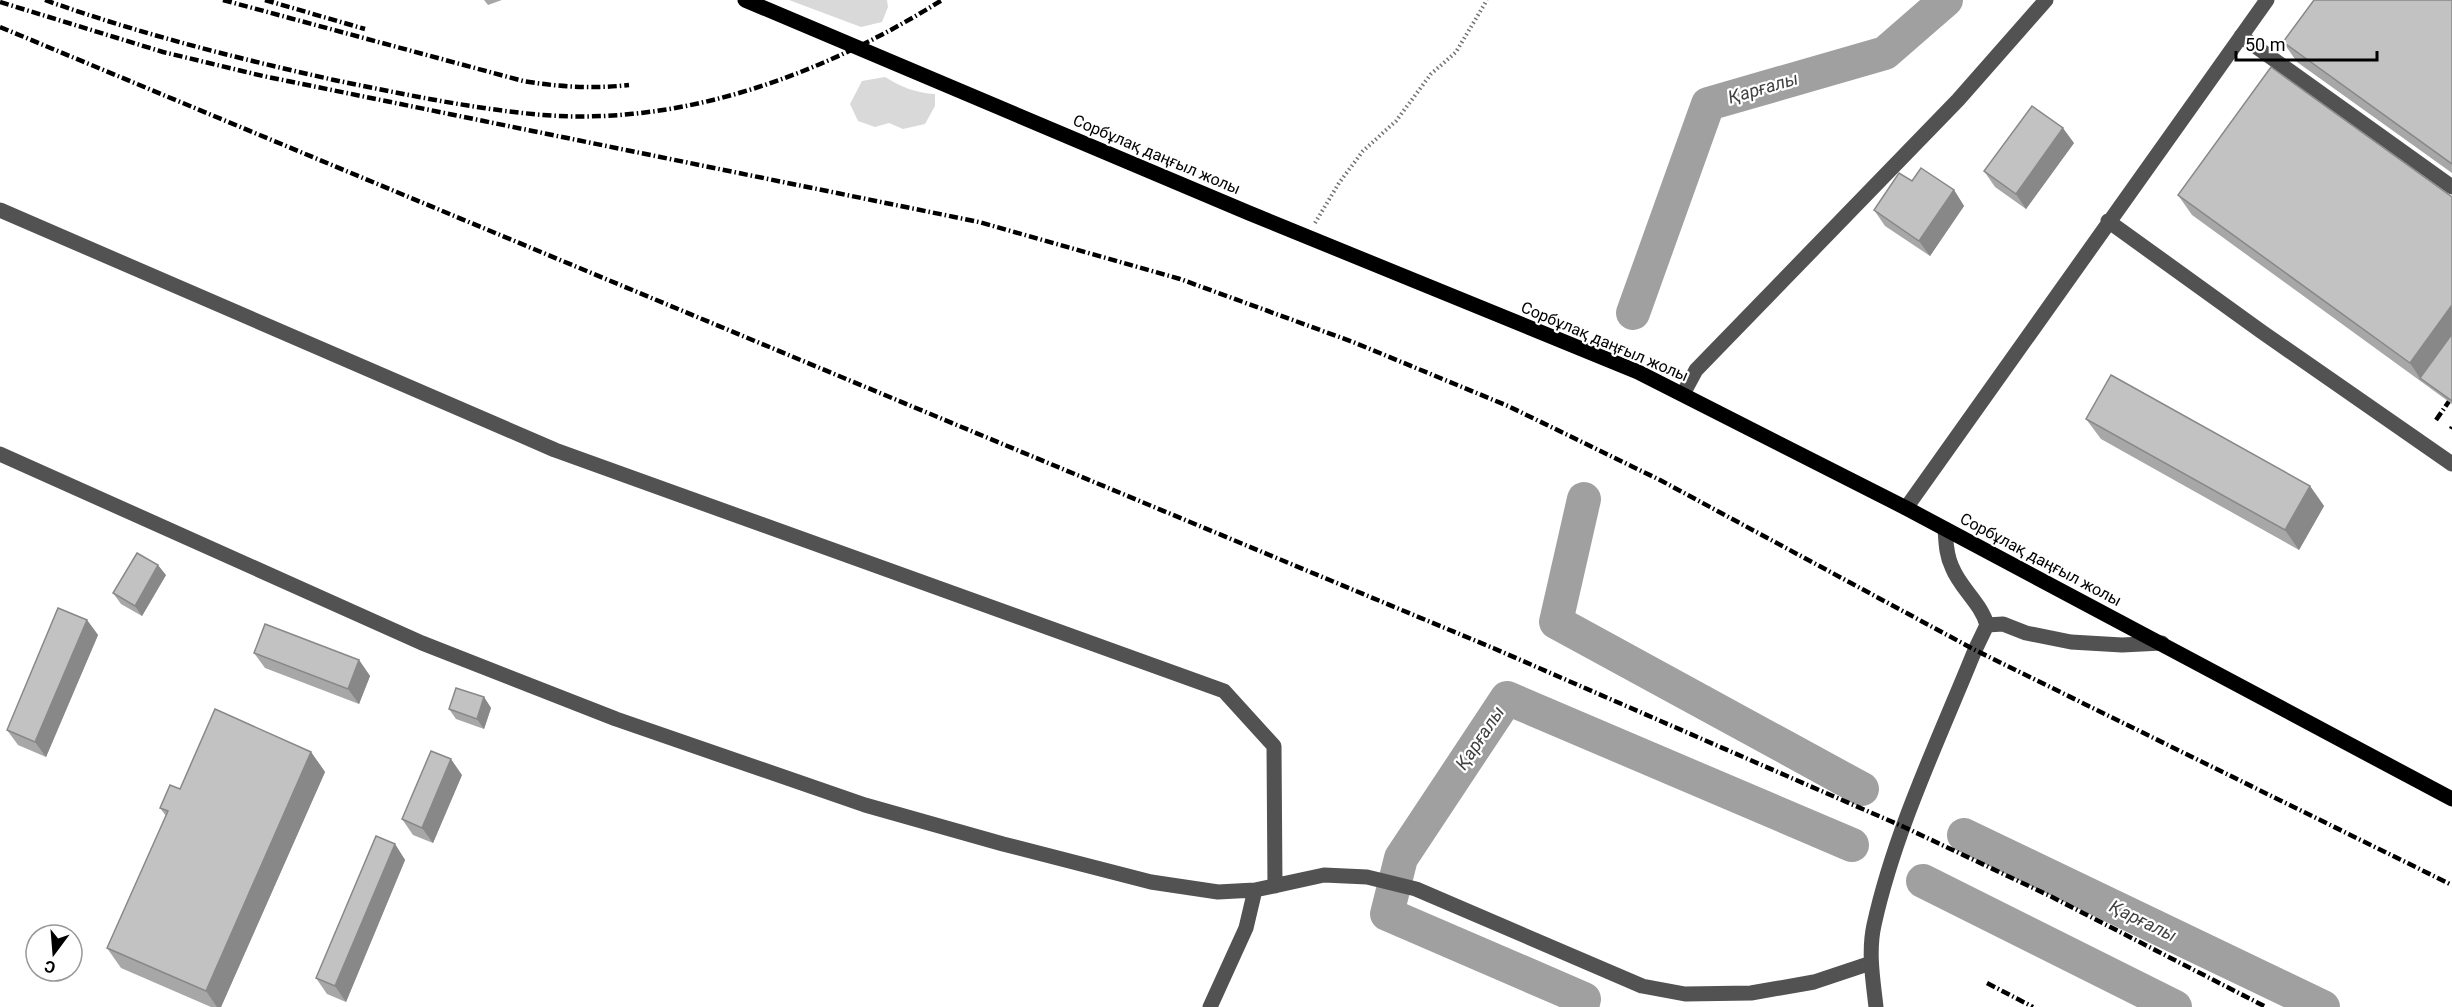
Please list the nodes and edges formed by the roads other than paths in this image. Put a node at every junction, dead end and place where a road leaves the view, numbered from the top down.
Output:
1 (745, 0) edge
2 (2046, 0) edge
3 (2267, 0) edge
4 (2241, 36) junction
5 (2452, 187) edge
6 (0, 210) edge
7 (2108, 221) junction
8 (1683, 394) junction
9 (0, 454) edge
10 (2452, 464) edge
11 (1906, 508) junction
12 (1945, 529) junction
13 (1987, 625) junction
14 (2162, 643) junction
15 (2452, 799) edge
16 (1275, 886) junction
17 (1255, 890) junction
18 (1871, 963) junction
19 (1210, 1007) edge
20 (1876, 1007) edge

1 - 8 main road, Сорбұлақ даңғыл жолы
2 - 8 street
3 - 4 street
4 - 5 street
4 - 7 street
6 - 16 street
7 - 10 street
7 - 11 street
8 - 11 main road, Сорбұлақ даңғыл жолы
9 - 17 street
11 - 12 main road, Сорбұлақ даңғыл жолы
12 - 13 street
12 - 14 main road, Сорбұлақ даңғыл жолы
13 - 14 street
13 - 18 street
14 - 15 main road, Сорбұлақ даңғыл жолы
16 - 17 street
16 - 18 street
17 - 19 street
18 - 20 street

